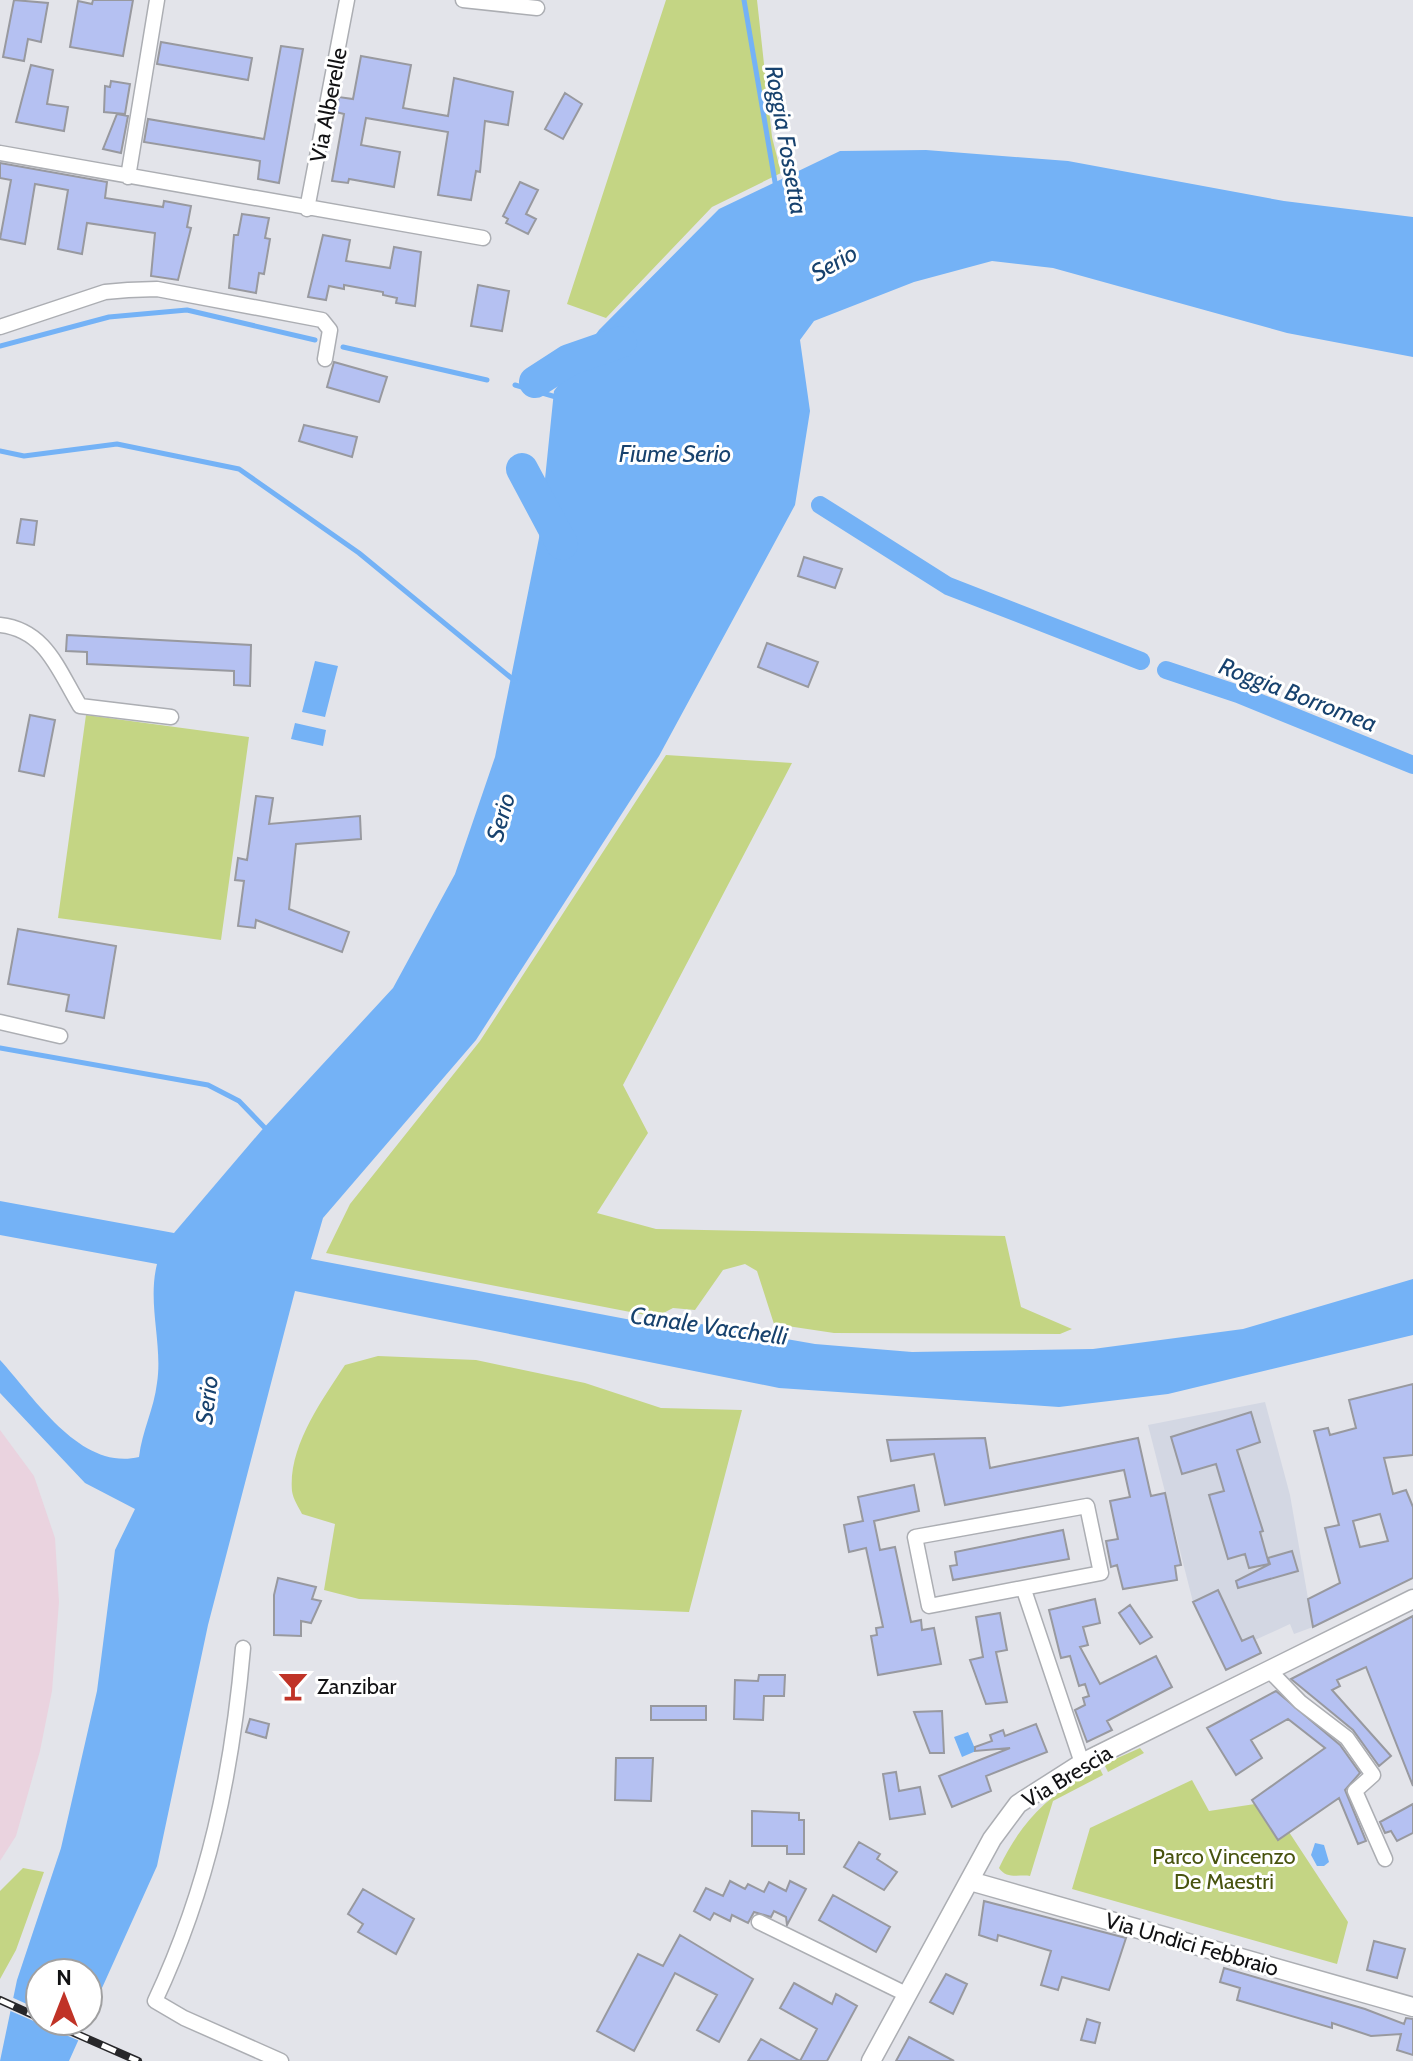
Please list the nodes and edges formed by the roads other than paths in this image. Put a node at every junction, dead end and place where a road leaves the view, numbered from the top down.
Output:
1 (157, 0) edge
2 (347, 0) edge
3 (463, 0) edge
4 (537, 8) dead end
5 (0, 153) edge
6 (128, 177) junction
7 (307, 209) junction
8 (483, 238) dead end
9 (0, 327) edge
10 (325, 359) dead end
11 (0, 625) edge
12 (171, 717) dead end
13 (0, 1022) edge
14 (60, 1036) dead end
15 (1024, 1590) junction
16 (1413, 1599) edge
17 (243, 1648) dead end
18 (1269, 1670) junction
19 (1082, 1763) junction
20 (1385, 1859) dead end
21 (970, 1881) junction
22 (759, 1922) dead end
23 (908, 1995) junction
24 (1413, 2007) edge
25 (281, 2061) edge
26 (871, 2061) edge

1 - 6 street
2 - 7 street, Via Alberelle
3 - 4 street
5 - 6 street
6 - 7 street
7 - 8 street
9 - 10 street
11 - 12 street
13 - 14 street
15 - 15 street
15 - 19 street
16 - 18 street, Via Brescia
17 - 25 street
18 - 19 street, Via Brescia
18 - 20 street
19 - 21 street, Via Brescia
21 - 23 street, Via Brescia
21 - 24 street, Via Undici Febbraio
22 - 23 street
23 - 26 street, Via Brescia

